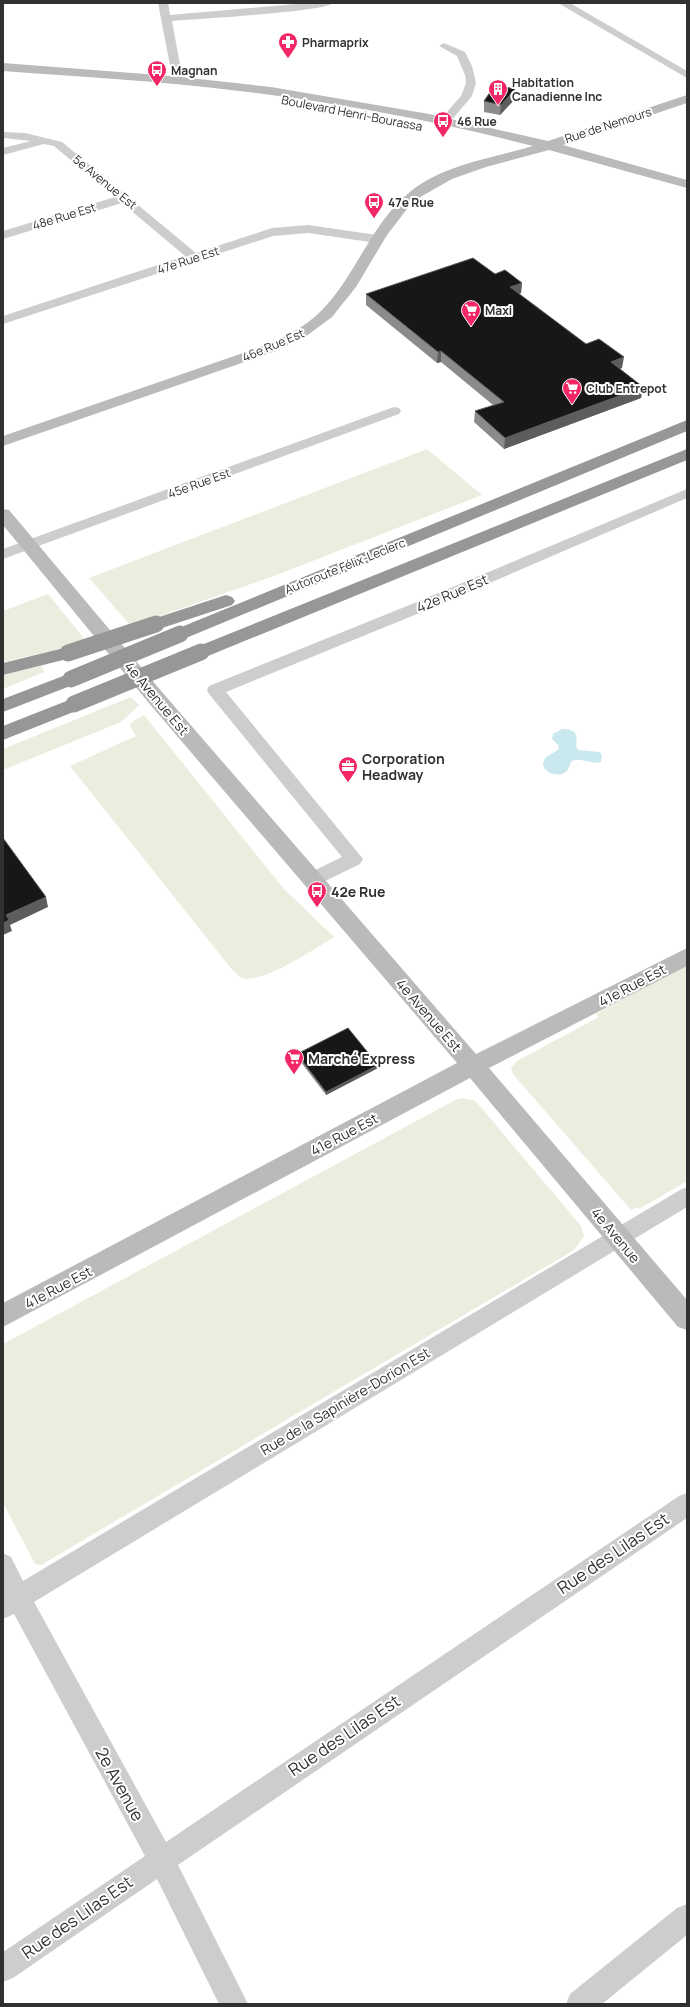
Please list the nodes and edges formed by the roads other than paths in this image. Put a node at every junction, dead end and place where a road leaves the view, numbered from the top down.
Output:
1 (163, 3) edge
2 (328, 3) edge
3 (563, 3) edge
4 (166, 18) junction
5 (444, 46) dead end
6 (3, 67) edge
7 (687, 75) edge
8 (178, 81) junction
9 (687, 100) edge
10 (446, 120) junction
11 (607, 125) junction
12 (3, 134) edge
13 (45, 140) junction
14 (550, 145) junction
15 (529, 151) junction
16 (3, 152) edge
17 (623, 164) junction
18 (687, 184) edge
19 (687, 197) edge
20 (125, 198) junction
21 (3, 235) edge
22 (377, 239) junction
23 (195, 258) junction
24 (3, 320) edge
25 (394, 412) dead end
26 (687, 425) edge
27 (3, 441) edge
28 (687, 454) edge
29 (687, 492) edge
30 (3, 514) edge
31 (29, 545) junction
32 (3, 554) edge
33 (315, 579) junction
34 (3, 669) edge
35 (3, 706) edge
36 (3, 733) edge
37 (313, 879) junction
38 (687, 956) edge
39 (473, 1066) junction
40 (546, 1150) joint
41 (687, 1196) edge
42 (618, 1237) junction
43 (3, 1316) edge
44 (687, 1319) edge
45 (687, 1504) edge
46 (3, 1565) edge
47 (11, 1603) edge
48 (161, 1859) junction
49 (687, 1918) edge
50 (3, 1968) edge
51 (234, 2004) edge
52 (580, 2004) edge

1 - 4 street
2 - 4 street
3 - 7 street
4 - 8 street
5 - 10 street
6 - 8 street, Boulevard Henri-Bourassa
8 - 10 street, Boulevard Henri-Bourassa
8 - 15 street, Boulevard Henri-Bourassa
9 - 11 street, Rue de Nemours
10 - 14 street, Boulevard Henri-Bourassa
11 - 14 street, Rue de Nemours
11 - 17 street
12 - 13 street, 5e Avenue Est
13 - 16 street
13 - 20 street, 5e Avenue Est
14 - 15 street, Rue de Nemours
14 - 17 street, Boulevard Henri-Bourassa
15 - 19 street, Boulevard Henri-Bourassa
15 - 22 street, 46e Rue Est
17 - 18 street, Boulevard Henri-Bourassa
20 - 21 street, 48e Rue Est
20 - 23 street, 5e Avenue Est
22 - 23 street, 47e Rue Est
22 - 27 street, 46e Rue Est
23 - 24 street, 47e Rue Est
25 - 31 street, 45e Rue Est
26 - 33 highway, Autoroute Félix-Leclerc
28 - 36 highway, Autoroute Félix-Leclerc, bridge
29 - 37 street, 42e Rue Est
30 - 31 street, 4e Avenue Est
31 - 32 street, 45e Rue Est
31 - 37 street, 4e Avenue Est
33 - 34 highway, bridge
33 - 35 highway, Autoroute Félix-Leclerc, bridge
37 - 39 street, 4e Avenue Est
38 - 39 street, 41e Rue Est
39 - 40 street, 4e Avenue Est
39 - 43 street, 41e Rue Est
40 - 42 street, 4e Avenue
41 - 42 street, Rue de la Sapinière-Dorion Est
42 - 44 street, 4e Avenue
42 - 47 street, Rue de la Sapinière-Dorion Est
45 - 48 street, Rue des Lilas Est
46 - 47 street, 2e Avenue
47 - 48 street, 2e Avenue
48 - 50 street, Rue des Lilas Est
48 - 51 street, 2e Avenue
49 - 52 street

